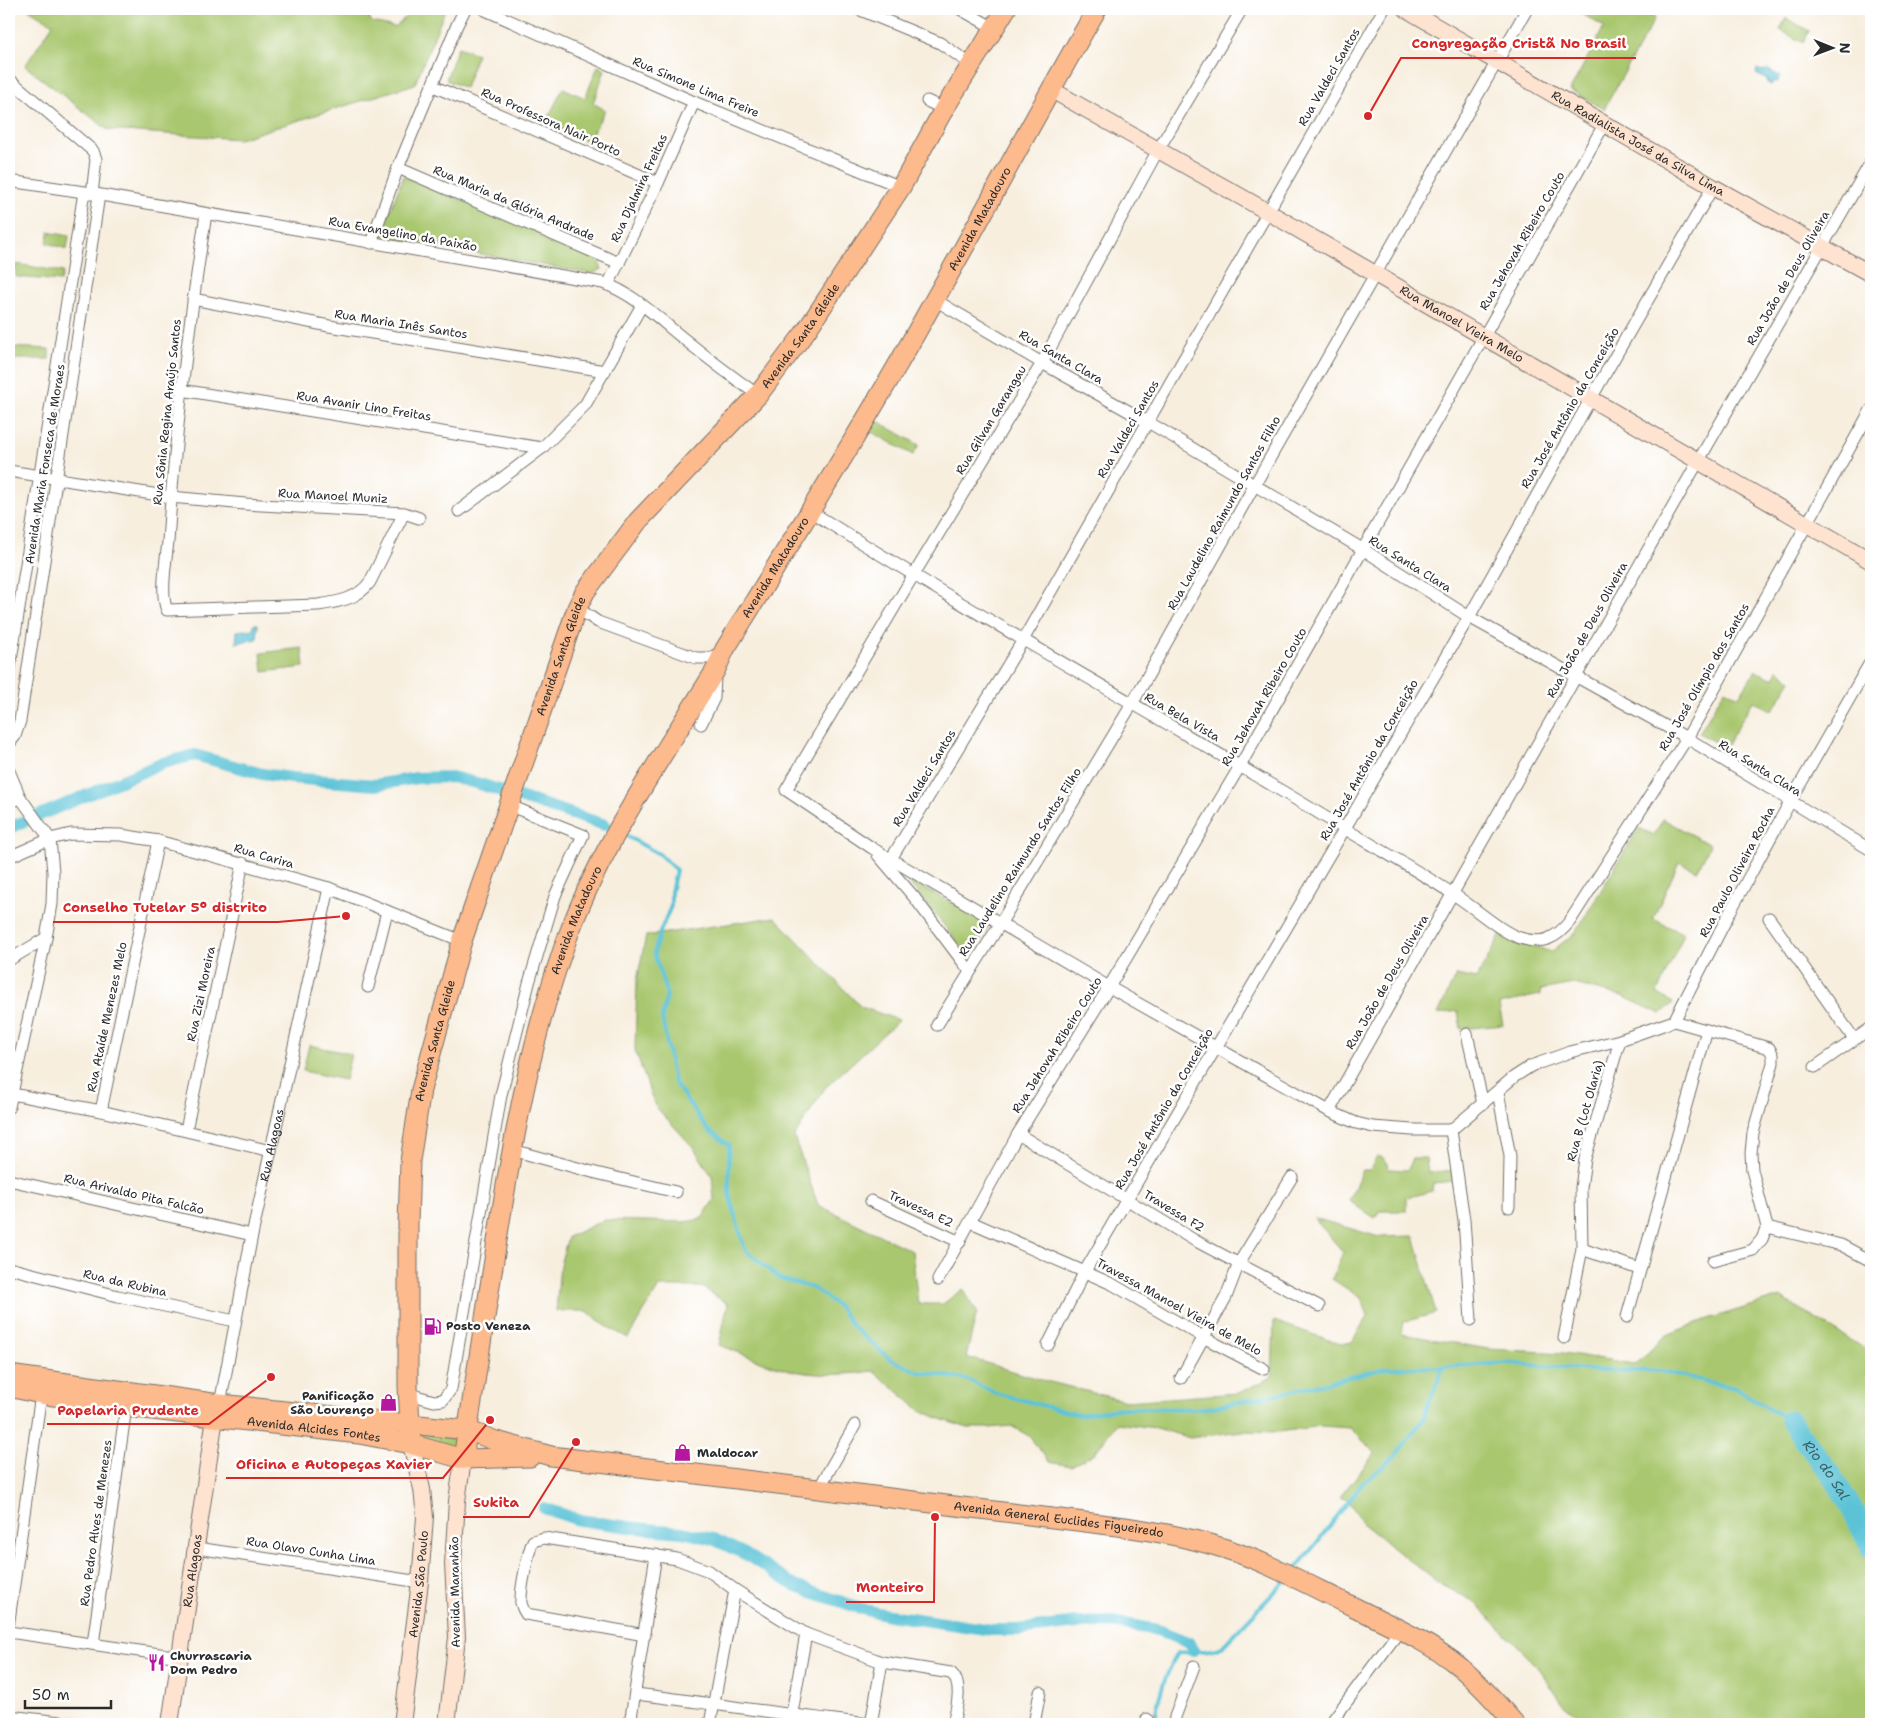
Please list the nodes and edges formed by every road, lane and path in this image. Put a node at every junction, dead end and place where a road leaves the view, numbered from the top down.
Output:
1 (465, 9) edge
2 (483, 9) edge
3 (858, 9) edge
4 (960, 9) edge
5 (1006, 9) edge
6 (1097, 9) edge
7 (1242, 9) edge
8 (1384, 9) edge
9 (1406, 9) edge
10 (1527, 9) edge
11 (994, 28) junction
12 (1497, 61) junction
13 (972, 65) junction
14 (9, 79) edge
15 (433, 86) junction
16 (1050, 89) junction
17 (694, 102) junction
18 (1605, 123) junction
19 (1158, 150) junction
20 (1871, 162) edge
21 (398, 168) junction
22 (9, 181) edge
23 (658, 183) junction
24 (901, 187) junction
25 (1713, 187) junction
26 (92, 194) junction
27 (1268, 212) junction
28 (206, 214) junction
29 (371, 243) junction
30 (1822, 247) junction
31 (619, 263) junction
32 (1375, 274) junction
33 (1871, 274) edge
34 (608, 285) junction
35 (193, 299) junction
36 (935, 300) junction
37 (642, 305) junction
38 (1484, 337) junction
39 (1042, 363) junction
40 (605, 371) junction
41 (181, 390) junction
42 (758, 396) junction
43 (1590, 400) junction
44 (1871, 410) edge
45 (1148, 422) junction
46 (542, 448) junction
47 (1699, 460) junction
48 (9, 471) edge
49 (40, 476) junction
50 (57, 479) junction
51 (1254, 486) junction
52 (171, 497) junction
53 (459, 511) dead end
54 (810, 512) junction
55 (404, 513) junction
56 (419, 518) dead end
57 (1806, 524) junction
58 (1364, 550) junction
59 (1871, 561) edge
60 (913, 576) junction
61 (577, 608) junction
62 (171, 611) joint
63 (1469, 616) junction
64 (1023, 640) junction
65 (725, 650) junction
66 (1871, 661) edge
67 (715, 671) junction
68 (9, 673) edge
69 (1577, 677) junction
70 (1132, 704) junction
71 (701, 724) dead end
72 (11, 738) edge
73 (1687, 738) junction
74 (1240, 766) junction
75 (9, 771) edge
76 (20, 797) junction
77 (1790, 802) junction
78 (9, 804) edge
79 (508, 804) junction
80 (1345, 829) junction
81 (47, 834) junction
82 (158, 841) junction
83 (872, 848) junction
84 (1871, 850) edge
85 (9, 857) edge
86 (890, 859) junction
87 (243, 863) junction
88 (329, 888) junction
89 (1454, 894) junction
90 (387, 911) junction
91 (1769, 918) dead end
92 (1000, 924) junction
93 (46, 938) junction
94 (462, 941) junction
95 (1541, 942) joint
96 (9, 960) edge
97 (970, 970) junction
98 (368, 987) dead end
99 (1109, 987) junction
100 (1674, 1021) junction
101 (937, 1025) dead end
102 (1871, 1028) edge
103 (1707, 1030) junction
104 (1467, 1034) dead end
105 (1620, 1040) junction
106 (1854, 1040) junction
107 (1216, 1047) junction
108 (1815, 1068) dead end
109 (1498, 1092) junction
110 (12, 1094) junction
111 (1483, 1104) junction
112 (9, 1107) edge
113 (101, 1111) junction
114 (1329, 1111) junction
115 (186, 1130) junction
116 (1451, 1130) junction
117 (1018, 1134) junction
118 (271, 1150) junction
119 (512, 1150) junction
120 (1292, 1177) dead end
121 (9, 1180) edge
122 (676, 1192) dead end
123 (1127, 1199) junction
124 (871, 1200) dead end
125 (1509, 1207) dead end
126 (971, 1222) junction
127 (1767, 1227) junction
128 (252, 1235) junction
129 (960, 1242) junction
130 (1582, 1249) junction
131 (1714, 1261) dead end
132 (1871, 1261) edge
133 (1239, 1263) junction
134 (9, 1268) edge
135 (1639, 1269) junction
136 (1086, 1271) junction
137 (938, 1280) dead end
138 (1319, 1306) dead end
139 (1627, 1317) dead end
140 (1470, 1320) dead end
141 (235, 1321) junction
142 (1203, 1336) junction
143 (1564, 1338) dead end
144 (1048, 1345) dead end
145 (1264, 1369) dead end
146 (9, 1374) edge
147 (1181, 1378) dead end
148 (9, 1387) edge
149 (40, 1394) junction
150 (409, 1394) junction
151 (126, 1407) junction
152 (218, 1411) junction
153 (410, 1425) junction
154 (855, 1425) dead end
155 (467, 1430) junction
156 (411, 1444) junction
157 (551, 1456) junction
158 (463, 1459) junction
159 (818, 1490) junction
160 (197, 1548) junction
161 (656, 1554) junction
162 (420, 1582) junction
163 (735, 1590) junction
164 (9, 1620) edge
165 (1400, 1630) junction
166 (9, 1632) edge
167 (806, 1634) junction
168 (645, 1635) junction
169 (93, 1644) junction
170 (180, 1657) junction
171 (882, 1662) junction
172 (1194, 1666) dead end
173 (1040, 1692) dead end
174 (635, 1694) junction
175 (713, 1703) junction
176 (9, 1719) edge
177 (791, 1720) edge
178 (1512, 1723) edge
179 (77, 1724) edge
180 (170, 1724) edge
181 (402, 1724) edge
182 (447, 1724) edge
183 (630, 1724) edge
184 (710, 1724) edge
185 (870, 1724) edge
186 (953, 1724) edge
187 (1034, 1724) edge
188 (1174, 1724) edge
189 (1330, 1724) edge

1 - 15 street
2 - 17 street, Rua Simone Lima Freire
3 - 13 street
4 - 11 street
5 - 11 main road, Avenida Santa Gleide
6 - 16 main road, Avenida Matadouro
7 - 19 street, Rua Gilvan Garangau
8 - 27 street, Rua Valdeci Santos
9 - 12 street, Rua Radialista José da Silva Lima
10 - 12 street, Rua Laudelino Raimundo Santos Filho
11 - 13 main road, Avenida Santa Gleide
12 - 18 street, Rua Radialista José da Silva Lima
12 - 32 street, Rua Laudelino Raimundo Santos Filho
13 - 24 main road, Avenida Santa Gleide
14 - 26 street
15 - 21 street
15 - 23 street, Rua Professora Nair Porto
16 - 19 street, Rua Manoel Vieira Melo
16 - 36 main road, Avenida Matadouro
17 - 23 street, Rua Djalmira Freitas
17 - 24 street, Rua Simone Lima Freire
18 - 25 street, Rua Radialista José da Silva Lima
18 - 38 street, Rua Jehovah Ribeiro Couto
19 - 27 street, Rua Manoel Vieira Melo
19 - 39 street, Rua Gilvan Garangau
20 - 30 street, Rua João de Deus Oliveira
21 - 29 street
21 - 31 street, Rua Maria da Glória Andrade
22 - 26 street, Rua Evangelino da Paixão
23 - 31 street, Rua Djalmira Freitas
24 - 42 main road, Avenida Santa Gleide
25 - 30 street, Rua Radialista José da Silva Lima
25 - 43 street, Rua José Antônio da Conceição
26 - 28 street, Rua Evangelino da Paixão
26 - 49 street, Avenida Maria Fonseca de Moraes
26 - 50 street, Avenida Maria Fonseca de Moraes
27 - 32 street, Rua Manoel Vieira Melo
27 - 45 street, Rua Valdeci Santos
28 - 29 street, Rua Evangelino da Paixão
28 - 35 street, Rua Sônia Regina Araújo Santos
29 - 34 street, Rua Evangelino da Paixão
30 - 33 street, Rua Radialista José da Silva Lima
30 - 47 street, Rua João de Deus Oliveira
31 - 34 street, Rua Djalmira Freitas
32 - 38 street, Rua Manoel Vieira Melo
32 - 51 street, Rua Laudelino Raimundo Santos Filho
34 - 37 street, Rua Evangelino da Paixão
35 - 40 street, Rua Maria Inês Santos
35 - 41 street, Rua Sônia Regina Araújo Santos
36 - 39 street, Rua Santa Clara
36 - 54 main road, Avenida Matadouro
37 - 40 street
37 - 42 street, Rua Evangelino da Paixão
38 - 43 street, Rua Manoel Vieira Melo
38 - 58 street, Rua Jehovah Ribeiro Couto
39 - 45 street, Rua Santa Clara
39 - 60 street, Rua Gilvan Garangau
40 - 46 street
41 - 46 street, Rua Avanir Lino Freitas
41 - 52 street, Rua Sônia Regina Araújo Santos
42 - 61 main road, Avenida Santa Gleide
43 - 47 street, Rua Manoel Vieira Melo
43 - 63 street, Rua José Antônio da Conceição
44 - 57 street, Rua José Olímpio dos Santos
45 - 51 street, Rua Santa Clara
45 - 64 street, Rua Valdeci Santos
46 - 53 street
47 - 57 street, Rua Manoel Vieira Melo
47 - 69 street, Rua João de Deus Oliveira
48 - 49 street, Rua Manoel Muniz
49 - 50 street, Rua Manoel Muniz
49 - 68 street, Avenida Maria Fonseca de Moraes
50 - 52 street, Rua Manoel Muniz
50 - 72 street, Avenida Maria Fonseca de Moraes
51 - 58 street, Rua Santa Clara
51 - 70 street, Rua Laudelino Raimundo Santos Filho
52 - 55 street, Rua Manoel Muniz
52 - 62 street, Rua Sônia Regina Araújo Santos
54 - 60 street, Rua Bela Vista
54 - 65 main road, Avenida Matadouro
55 - 56 street
55 - 62 street, Rua Manoel Muniz
57 - 59 street, Rua Manoel Vieira Melo
57 - 73 street, Rua José Olímpio dos Santos
58 - 63 street, Rua Santa Clara
58 - 74 street, Rua Jehovah Ribeiro Couto
60 - 64 street, Rua Bela Vista
60 - 83 street, Rua Gilvan Garangau
61 - 65 street
61 - 79 main road, Avenida Santa Gleide
63 - 69 street, Rua Santa Clara
63 - 80 street, Rua José Antônio da Conceição
64 - 70 street, Rua Bela Vista
64 - 86 street, Rua Valdeci Santos
65 - 67 main road, Avenida Matadouro
66 - 77 street, Rua Paulo Oliveira Rocha
67 - 71 street
67 - 119 main road, Avenida Matadouro
69 - 73 street, Rua Santa Clara
69 - 89 street, Rua João de Deus Oliveira
70 - 74 street, Rua Bela Vista
70 - 92 street, Rua Laudelino Raimundo Santos Filho
73 - 77 street, Rua Santa Clara
73 - 95 street, Rua José Olímpio dos Santos
74 - 80 street, Rua Bela Vista
74 - 99 street, Rua Jehovah Ribeiro Couto
75 - 76 street
76 - 78 street
76 - 81 street
77 - 84 street, Rua Santa Clara
77 - 100 street, Rua Paulo Oliveira Rocha
79 - 94 main road, Avenida Santa Gleide
79 - 150 street
80 - 89 street, Rua Bela Vista
80 - 107 street, Rua José Antônio da Conceição
81 - 82 street, Rua Carira
81 - 85 street, Rua Carira
81 - 93 street
82 - 87 street, Rua Carira
82 - 113 street, Rua Ataíde Menezes Melo
83 - 86 street
83 - 97 street
86 - 92 street
87 - 88 street, Rua Carira
87 - 115 street, Rua Zizi Moreira
88 - 90 street, Rua Carira
88 - 118 street, Rua Alagoas
89 - 95 street, Rua Bela Vista
89 - 114 street, Rua João de Deus Oliveira
90 - 94 street, Rua Carira
90 - 98 street
91 - 106 street
92 - 97 street, Rua Laudelino Raimundo Santos Filho
92 - 99 street
93 - 96 street
93 - 110 street
94 - 150 main road, Avenida Santa Gleide
97 - 101 street, Rua Laudelino Raimundo Santos Filho
99 - 107 street
99 - 117 street, Rua Jehovah Ribeiro Couto
100 - 103 street
100 - 105 street
102 - 106 street
103 - 127 street
103 - 135 street
104 - 111 street
105 - 109 street
105 - 130 street, Rua B (Lot Olaria)
106 - 108 street
107 - 114 street
107 - 123 street, Rua José Antônio da Conceição
109 - 111 street
109 - 125 street
110 - 112 street
110 - 113 street
111 - 116 street
113 - 115 street
114 - 116 street
115 - 118 street
116 - 140 street
117 - 123 street, Travessa F2
117 - 126 street, Rua Jehovah Ribeiro Couto
118 - 128 street, Rua Alagoas
119 - 122 street
119 - 155 main road, Avenida Matadouro
120 - 133 street
121 - 128 street, Rua Arivaldo Pita Falcão
123 - 133 street, Travessa F2
123 - 136 street, Rua José Antônio da Conceição
124 - 129 street, Travessa E2
126 - 129 street, Rua Jehovah Ribeiro Couto
126 - 136 street, Travessa Manoel Vieira de Melo
127 - 131 street
127 - 132 street
128 - 141 street, Rua Alagoas
129 - 137 street, Rua Jehovah Ribeiro Couto
130 - 135 street
130 - 143 street, Rua B (Lot Olaria)
133 - 138 street, Travessa F2
133 - 142 street
134 - 141 street, Rua da Rubina
135 - 139 street
136 - 142 street, Travessa Manoel Vieira de Melo
136 - 144 street, Rua José Antônio da Conceição
141 - 152 street, Rua Alagoas
142 - 145 street, Travessa Manoel Vieira de Melo
142 - 147 street
146 - 152 main road, Avenida Alcides Fontes
148 - 149 main road, Avenida Alcides Fontes
149 - 151 main road, Avenida Alcides Fontes
149 - 164 street
150 - 153 main road, Avenida Santa Gleide
151 - 152 main road, Avenida Alcides Fontes
151 - 169 street, Rua Pedro Alves de Menezes
152 - 153 main road, Avenida Alcides Fontes
152 - 156 main road, Avenida Alcides Fontes
152 - 160 street, Rua Alagoas
153 - 155 main road, Avenida Alcides Fontes
153 - 156 main road, Avenida Santa Gleide
154 - 159 street
155 - 157 main road, Avenida General Euclides Figueiredo
155 - 158 main road, Avenida Matadouro
156 - 158 main road, Avenida Alcides Fontes
156 - 162 street, Avenida São Paulo
157 - 158 main road, Avenida General Euclides Figueiredo
157 - 159 main road, Avenida General Euclides Figueiredo
158 - 182 street, Avenida Maranhão
159 - 165 main road, Avenida General Euclides Figueiredo
160 - 162 street, Rua Olavo Cunha Lima
160 - 170 street, Rua Alagoas
161 - 163 street
161 - 168 street
161 - 168 street
162 - 181 street, Avenida São Paulo
163 - 167 street
163 - 175 street
165 - 178 main road, Avenida General Euclides Figueiredo
165 - 189 street
166 - 169 street
167 - 171 street
167 - 177 street
168 - 174 street
169 - 170 street
170 - 180 street, Rua Alagoas
171 - 185 street
171 - 186 street
172 - 188 street
173 - 187 street
174 - 175 street
174 - 183 street
175 - 177 street
175 - 184 street
176 - 179 street
177 - 185 street

